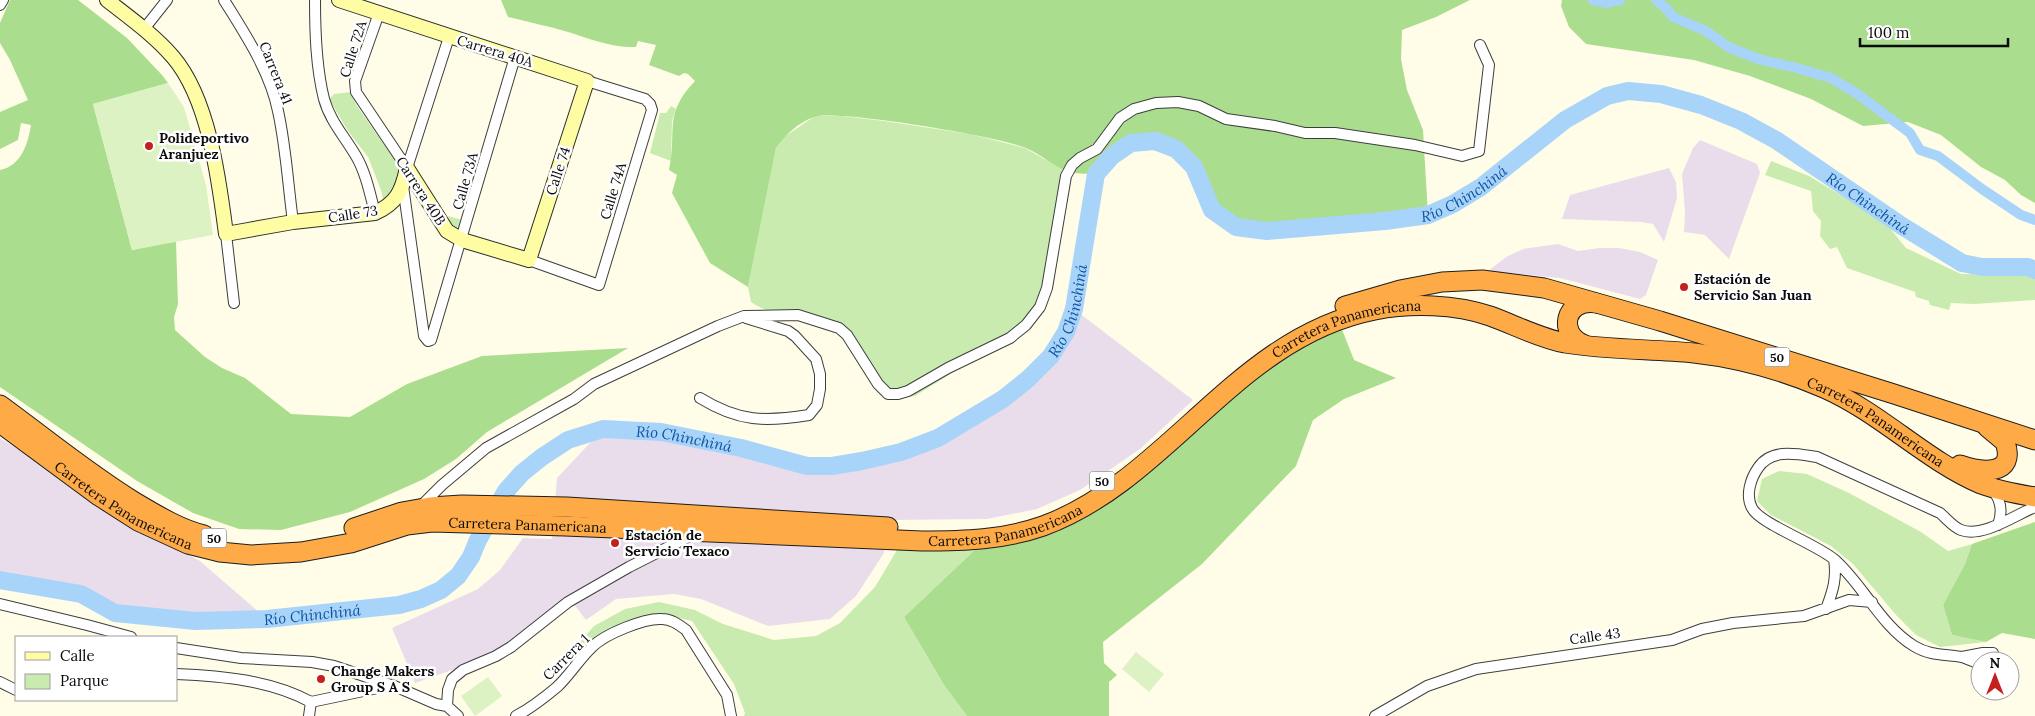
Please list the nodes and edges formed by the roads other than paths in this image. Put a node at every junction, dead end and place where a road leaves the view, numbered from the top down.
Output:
1 (3, 0) edge
2 (107, 0) edge
3 (167, 0) edge
4 (224, 0) edge
5 (315, 0) edge
6 (339, 0) edge
7 (0, 5) edge
8 (379, 14) junction
9 (144, 29) junction
10 (449, 37) junction
11 (1480, 45) dead end
12 (515, 57) junction
13 (587, 81) junction
14 (356, 92) joint
15 (650, 104) joint
16 (406, 168) junction
17 (403, 186) junction
18 (375, 213) junction
19 (293, 222) junction
20 (226, 234) junction
21 (462, 240) junction
22 (529, 260) junction
23 (599, 285) joint
24 (234, 302) dead end
25 (1597, 304) junction
26 (744, 316) junction
27 (1585, 346) junction
28 (700, 398) dead end
29 (0, 404) edge
30 (1977, 420) junction
31 (0, 424) edge
32 (2035, 440) edge
33 (1931, 455) junction
34 (1991, 488) junction
35 (2035, 497) edge
36 (2035, 508) edge
37 (418, 509) junction
38 (462, 514) junction
39 (1998, 525) junction
40 (698, 532) junction
41 (1834, 559) junction
42 (1872, 602) junction
43 (0, 604) edge
44 (1826, 609) junction
45 (127, 636) edge
46 (178, 648) edge
47 (1970, 655) edge
48 (1962, 657) junction
49 (1970, 660) edge
50 (178, 674) edge
51 (0, 682) edge
52 (392, 685) junction
53 (15, 690) edge
54 (311, 702) junction
55 (447, 706) junction
56 (309, 716) edge
57 (458, 716) edge
58 (516, 716) edge
59 (731, 716) edge
60 (1375, 716) edge

1 - 7 street
2 - 9 street
3 - 9 street
4 - 19 street, Carrera 41
5 - 18 street
6 - 8 street, Carrera 40A
8 - 10 street, Carrera 40A
8 - 14 street, Calle 72A
9 - 20 street
10 - 12 street, Carrera 40A
10 - 16 street, Calle 73
11 - 26 street
12 - 13 street, Carrera 40A
12 - 21 street, Calle 73A
13 - 15 street, Carrera 40A
13 - 22 street, Calle 74
14 - 16 street, Carrera 40B
15 - 23 street, Calle 74A
16 - 17 street, Calle 73
16 - 21 street, Carrera 40B
17 - 18 street, Calle 73
17 - 21 street, Calle 73A
18 - 19 street, Calle 73
19 - 20 street, Calle 73
20 - 24 street
21 - 22 street, Carrera 40B
22 - 23 street, Carrera 40B
25 - 27 highway
25 - 30 highway, Carretera Panamericana / 50
25 - 38 highway, Carretera Panamericana / 50
26 - 28 street
26 - 37 street
27 - 33 highway, Carretera Panamericana / 50
27 - 40 highway, Carretera Panamericana / 50
29 - 37 highway, Carretera Panamericana / 50
30 - 32 highway, Carretera Panamericana / 50
30 - 33 highway
31 - 38 highway, Carretera Panamericana / 50
33 - 34 highway, Carretera Panamericana / 50
34 - 35 highway, Carretera Panamericana / 50
34 - 39 street
36 - 39 street
37 - 38 highway, Carretera Panamericana / 50
38 - 40 highway, Carretera Panamericana / 50
39 - 41 street
40 - 55 street
41 - 42 street
41 - 44 street
42 - 44 street, Calle 43
42 - 48 street
43 - 45 street
44 - 60 street, Calle 43
46 - 52 street
47 - 48 street
48 - 49 street
50 - 54 street
51 - 53 street
52 - 54 street
52 - 55 street
54 - 56 street
55 - 57 street
58 - 59 street, Carrera 1

